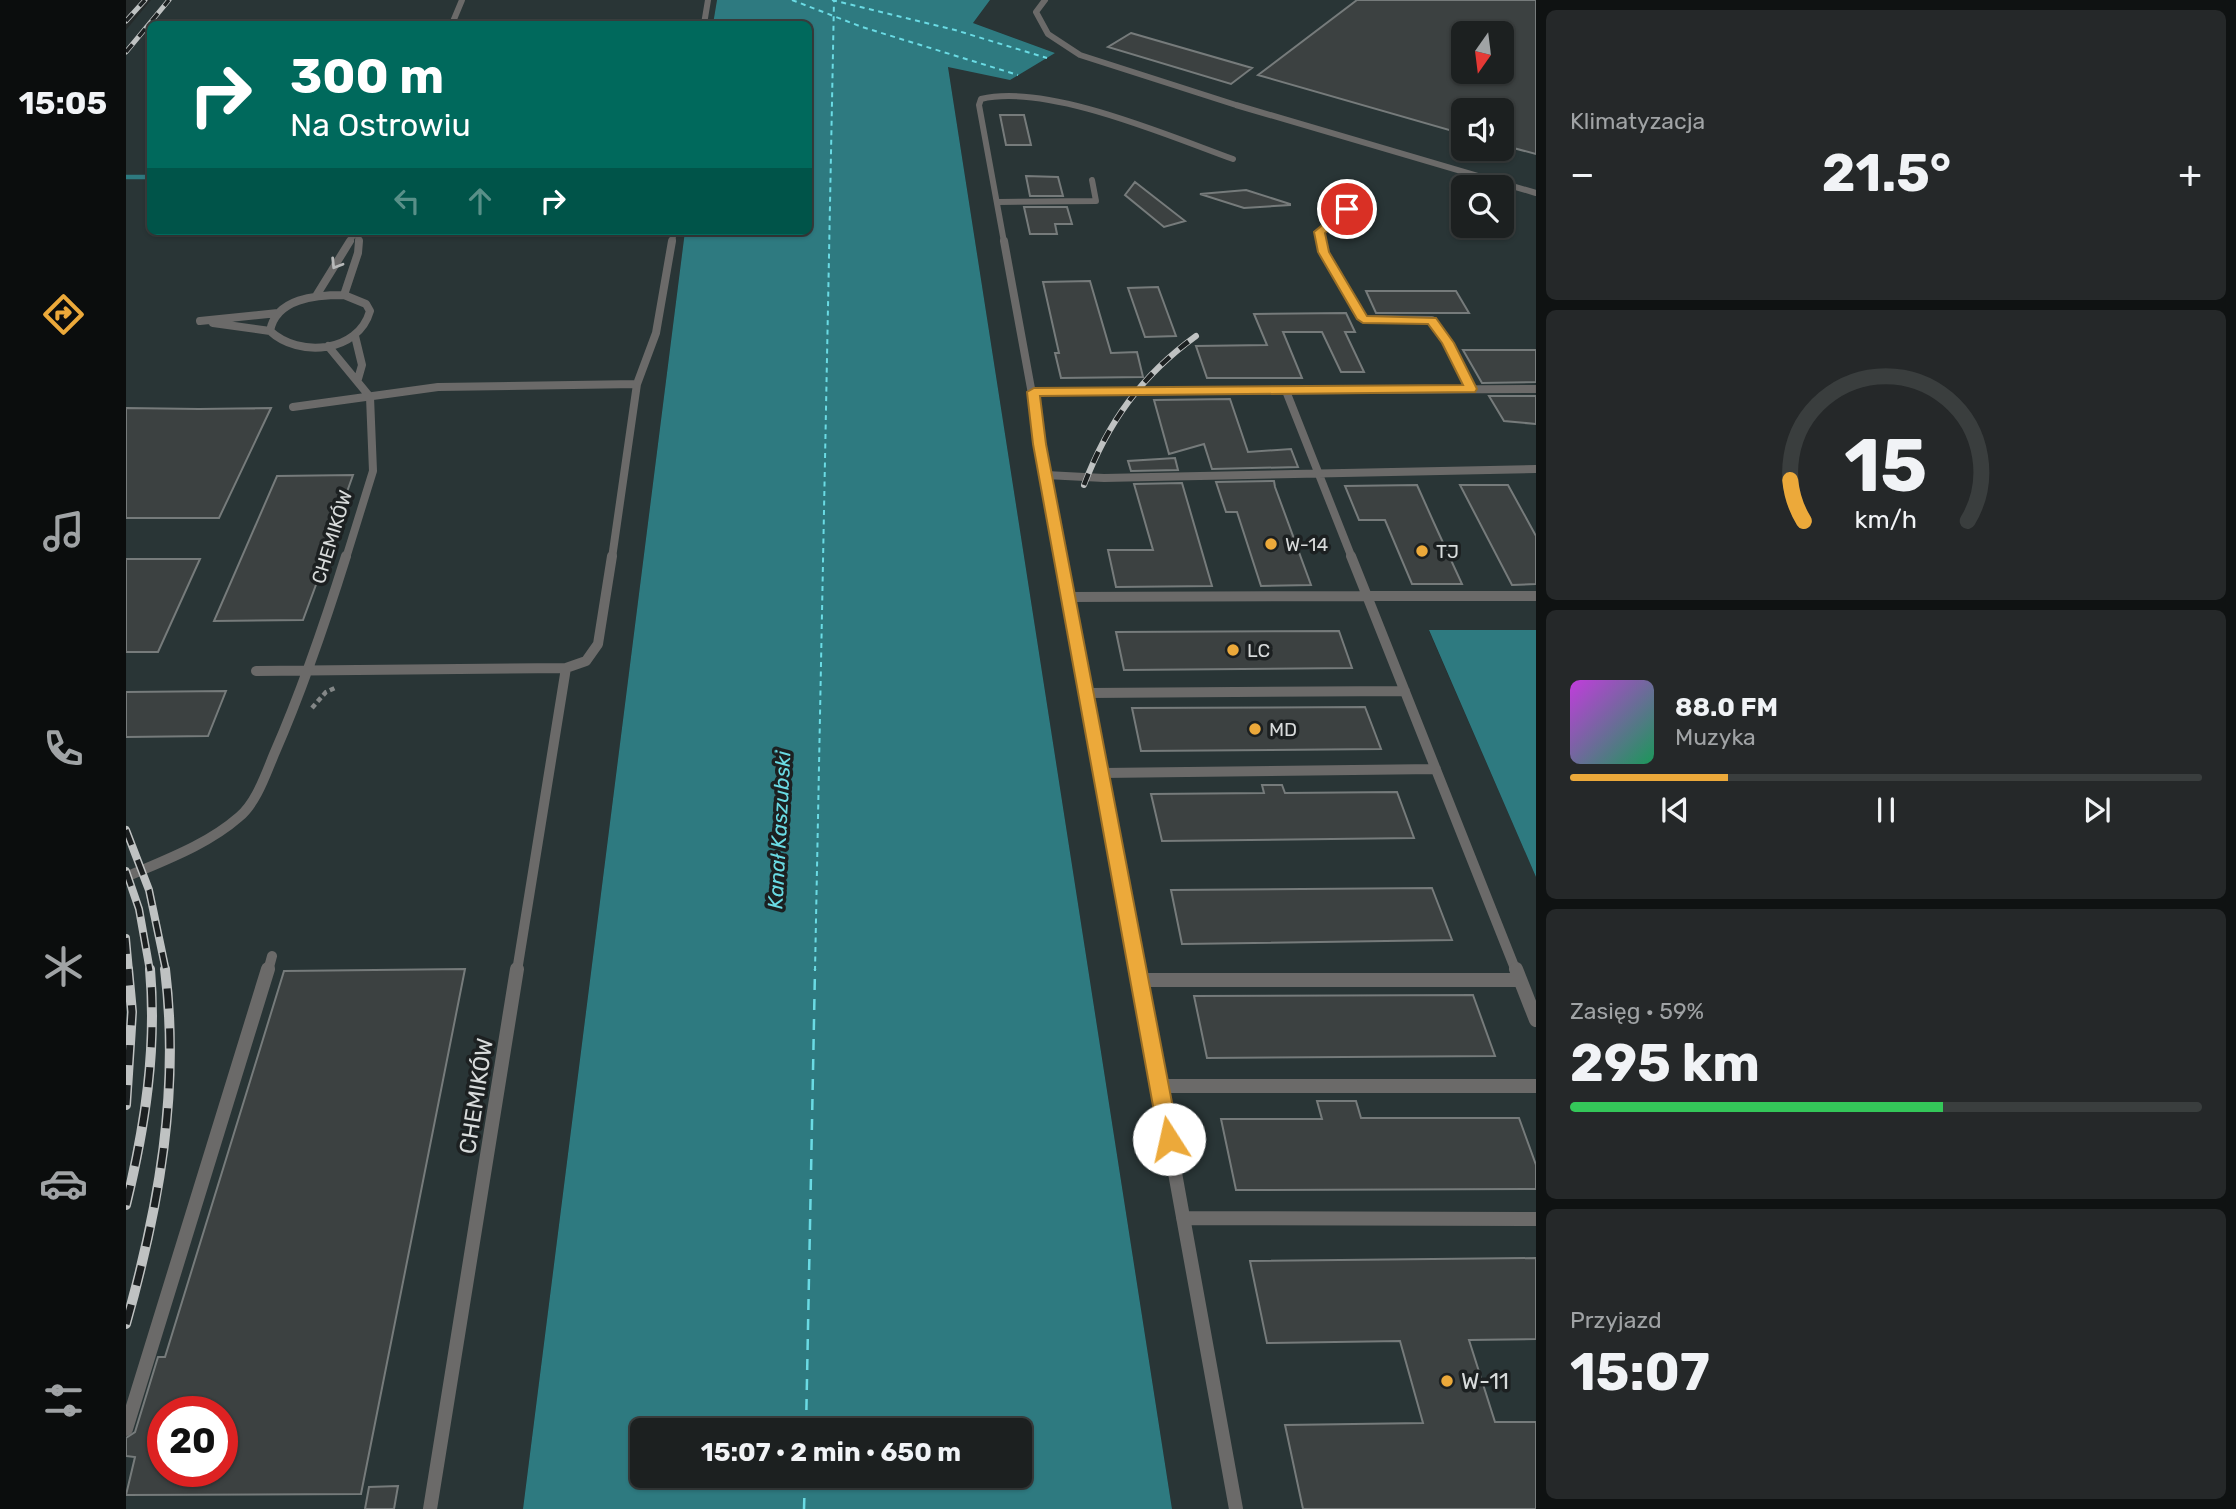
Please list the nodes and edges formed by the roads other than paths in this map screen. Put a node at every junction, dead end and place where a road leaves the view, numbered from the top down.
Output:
1 (462, 0) edge
2 (708, 0) edge
3 (1045, 0) edge
4 (453, 21) edge
5 (704, 21) edge
6 (1233, 159) dead end
7 (1092, 180) dead end
8 (1536, 193) edge
9 (998, 202) junction
10 (1347, 209) dead end
11 (355, 235) edge
12 (358, 235) edge
13 (673, 235) edge
14 (344, 295) junction
15 (316, 296) junction
16 (278, 313) junction
17 (270, 331) junction
18 (355, 336) junction
19 (328, 346) junction
20 (358, 379) junction
21 (636, 384) junction
22 (1536, 388) edge
23 (1471, 389) junction
24 (1286, 390) junction
25 (1034, 392) junction
26 (370, 397) junction
27 (293, 407) dead end
28 (1536, 469) edge
29 (1318, 473) junction
30 (1046, 475) junction
31 (1367, 596) junction
32 (1536, 596) edge
33 (1070, 597) junction
34 (566, 667) junction
35 (256, 671) dead end
36 (308, 671) junction
37 (1405, 691) junction
38 (1088, 693) junction
39 (1436, 769) junction
40 (1102, 773) junction
41 (126, 877) edge
42 (272, 956) dead end
43 (1140, 980) junction
44 (1520, 980) junction
45 (1536, 1020) edge
46 (1159, 1086) junction
47 (1536, 1086) edge
48 (1183, 1218) junction
49 (1536, 1219) edge
50 (126, 1429) edge
51 (429, 1509) edge
52 (1236, 1509) edge

1 - 4 lane
2 - 5 lane
3 - 8 lane
6 - 9 lane
7 - 9 lane
9 - 25 lane
10 - 23 lane
11 -> 15 lane
12 - 14 lane
13 - 21 lane
14 - 15 lane
14 - 18 lane
15 - 16 lane
16 - 17 lane
16 - 17 lane
17 - 19 lane
18 - 19 lane
18 - 20 lane
19 - 20 lane
20 - 26 lane
21 - 26 lane
21 - 34 lane
22 - 23 lane
23 - 24 lane
24 - 25 lane
24 - 29 lane
25 - 30 lane
26 - 27 lane
26 - 36 lane, CHEMIKÓW
28 - 29 lane
29 - 30 lane
29 - 31 lane
30 - 33 lane
31 - 32 lane
31 - 33 lane
31 - 37 lane
33 - 38 lane
34 - 36 lane
34 - 51 lane, CHEMIKÓW
35 - 36 lane
36 - 41 lane, CHEMIKÓW
37 - 38 lane
37 - 39 lane
38 - 40 lane
39 - 40 lane
39 - 44 lane
40 - 43 lane
42 - 50 lane
43 - 44 lane
43 - 46 lane
44 - 45 lane
46 - 47 lane
46 - 48 lane
48 - 49 lane
48 - 52 lane

